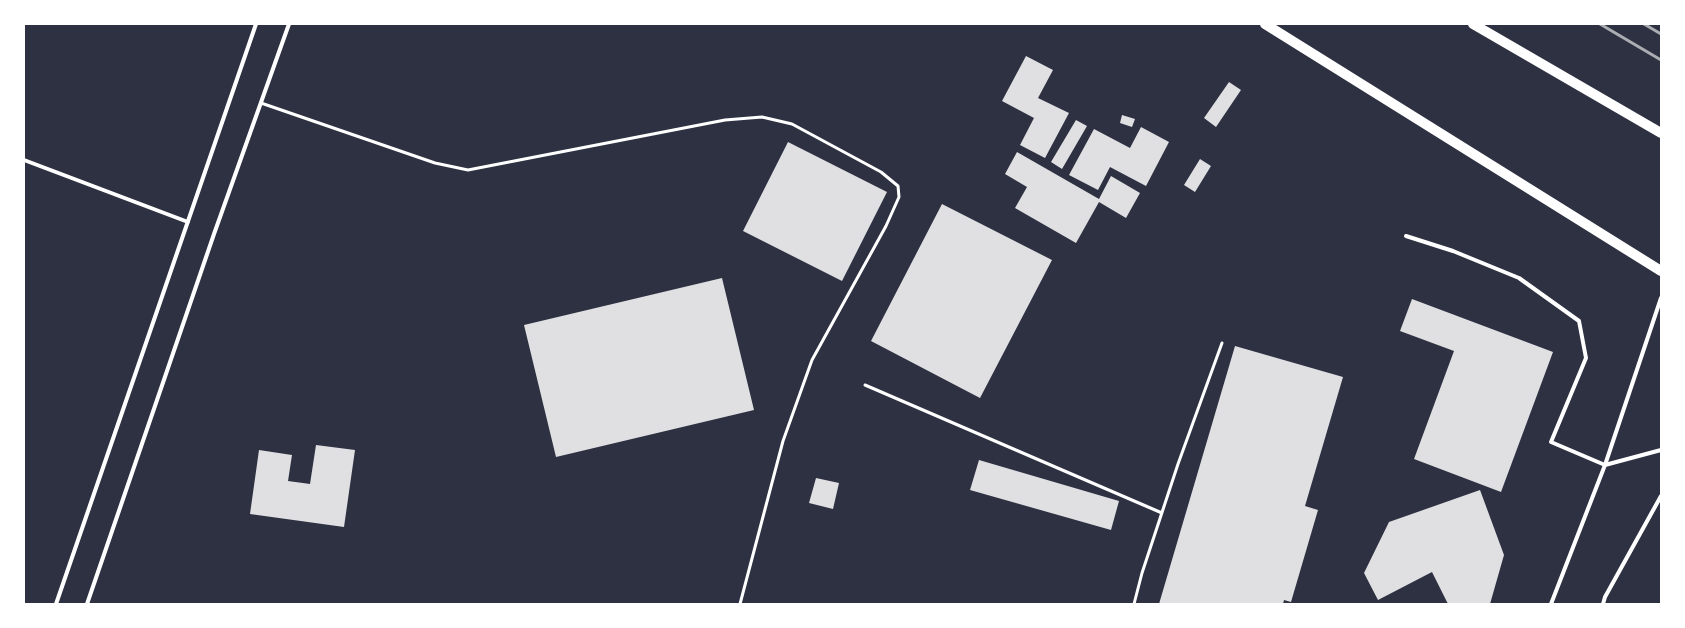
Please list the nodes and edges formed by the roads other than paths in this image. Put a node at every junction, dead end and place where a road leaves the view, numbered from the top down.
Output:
1 (256, 24) edge
2 (289, 24) edge
3 (1265, 24) edge
4 (1473, 24) edge
5 (261, 103) junction
6 (1661, 133) edge
7 (24, 160) edge
8 (188, 222) junction
9 (1406, 236) dead end
10 (1661, 271) edge
11 (1661, 298) edge
12 (1222, 343) dead end
13 (865, 385) dead end
14 (1661, 450) edge
15 (1605, 465) junction
16 (1661, 496) edge
17 (1162, 513) junction
18 (56, 604) edge
19 (87, 604) edge
20 (740, 604) edge
21 (1134, 604) edge
22 (1551, 604) edge
23 (1603, 604) edge

1 - 8 street
2 - 5 street
3 - 10 main road
4 - 6 main road
5 - 19 street
5 - 20 lane
7 - 8 street
8 - 18 street
9 - 15 street
11 - 15 street
12 - 17 lane
13 - 17 lane
14 - 15 street
15 - 22 street
16 - 23 street
17 - 21 lane

